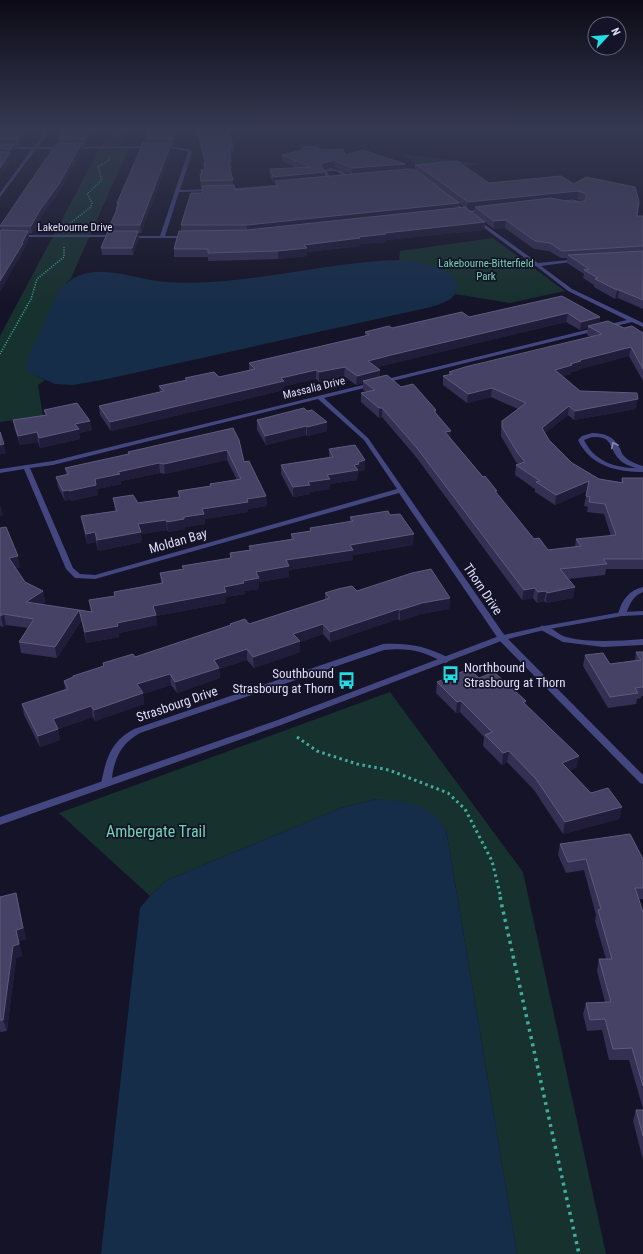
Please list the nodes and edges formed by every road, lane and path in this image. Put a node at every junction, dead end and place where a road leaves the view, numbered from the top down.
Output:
1 (179, 188) edge
2 (259, 188) edge
3 (178, 191) junction
4 (448, 198) edge
5 (564, 206) edge
6 (571, 207) edge
7 (490, 209) edge
8 (466, 212) junction
9 (455, 213) edge
10 (0, 236) edge
11 (162, 237) junction
12 (192, 237) edge
13 (585, 259) edge
14 (535, 264) junction
15 (632, 320) junction
16 (643, 325) edge
17 (319, 397) junction
18 (26, 467) junction
19 (643, 469) edge
20 (0, 471) edge
21 (402, 490) junction
22 (643, 589) edge
23 (622, 614) junction
24 (643, 614) edge
25 (544, 628) junction
26 (502, 638) junction
27 (643, 642) edge
28 (446, 660) junction
29 (297, 737) dead end
30 (643, 781) edge
31 (106, 784) junction
32 (0, 820) edge
33 (579, 1254) edge

1 - 3 street
2 - 3 street
3 - 11 street
4 - 8 street
5 - 6 street
7 - 8 street
8 - 9 street
8 - 14 street
10 - 11 street, Lakebourne Drive
11 - 12 street, Lakebourne Drive
13 - 14 street
14 - 15 street
15 - 16 street
15 - 17 street, Massalia Drive
17 - 18 street, Massalia Drive
17 - 21 street, Thorn Drive
18 - 20 street, Massalia Drive
18 - 21 street, Moldan Bay
19 -> 19 street
21 - 26 street, Thorn Drive
22 - 23 street
23 - 24 street
23 - 25 street
25 - 26 street
25 - 27 street
26 - 28 street
26 - 30 street, Thorn Drive
28 - 31 street
28 - 31 street, Strasbourg Drive
29 - 33 path
31 - 32 street

